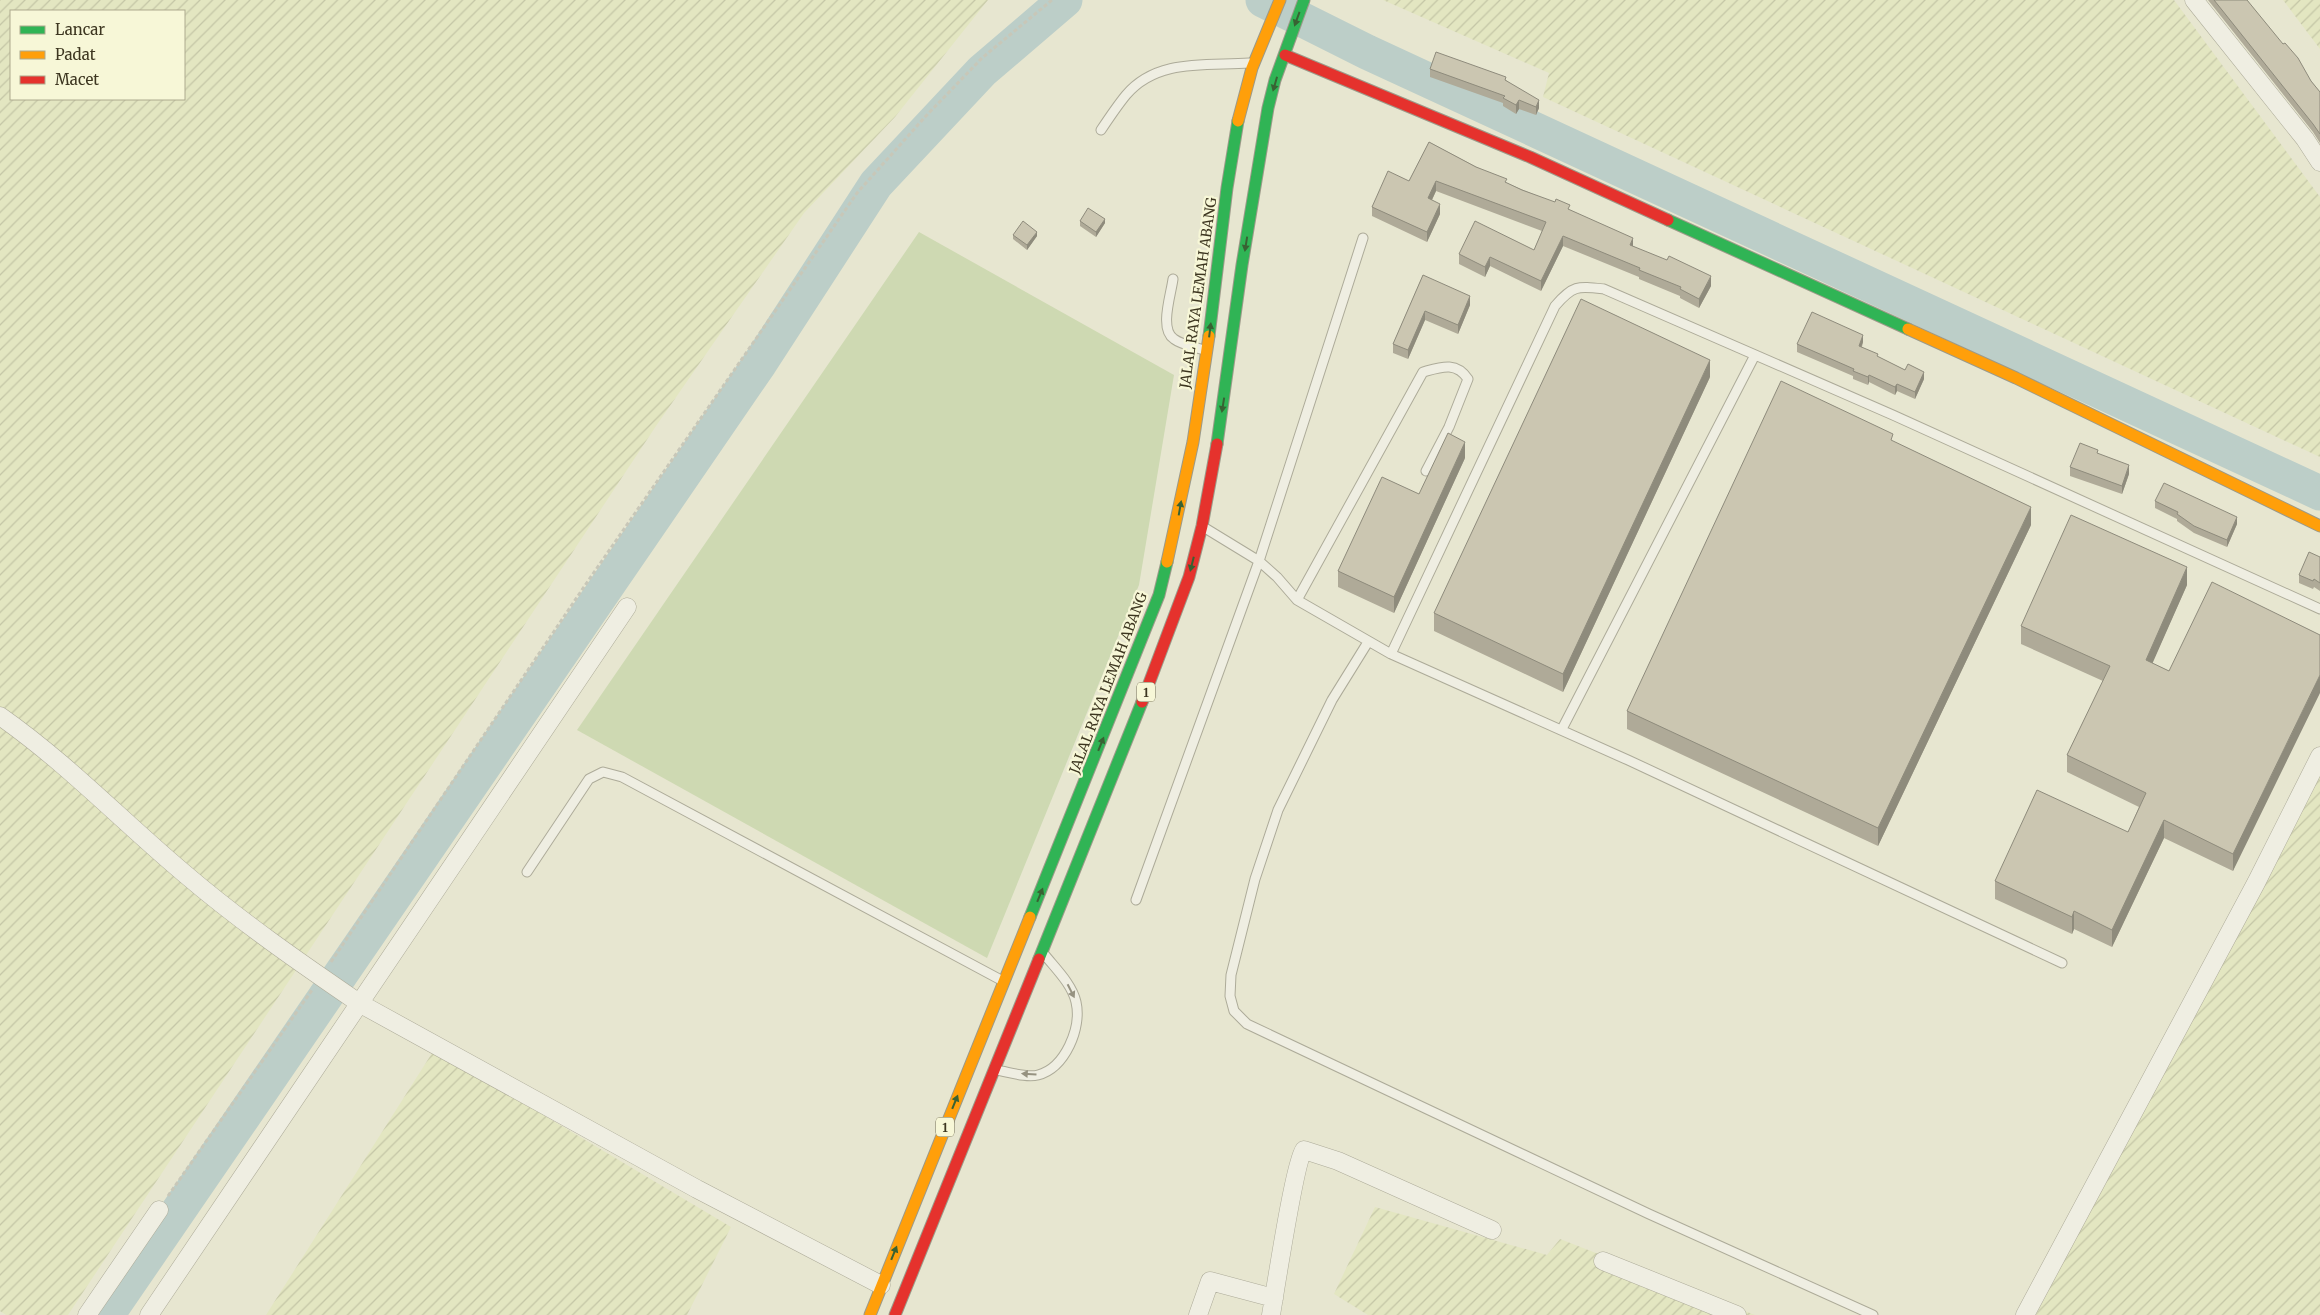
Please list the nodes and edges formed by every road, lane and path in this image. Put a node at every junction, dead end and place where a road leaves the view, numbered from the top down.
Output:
1 (1052, 0) edge
2 (1280, 0) edge
3 (1304, 0) edge
4 (2194, 0) edge
5 (1285, 54) junction
6 (1254, 63) junction
7 (1101, 130) dead end
8 (2320, 162) edge
9 (1363, 238) dead end
10 (1173, 279) dead end
11 (1207, 351) junction
12 (1755, 355) junction
13 (1426, 471) dead end
14 (1202, 526) junction
15 (2320, 526) edge
16 (1259, 561) junction
17 (1297, 600) junction
18 (627, 607) dead end
19 (2320, 609) edge
20 (1368, 642) junction
21 (1391, 654) junction
22 (0, 716) edge
23 (1562, 729) junction
24 (2320, 756) edge
25 (528, 872) dead end
26 (1136, 900) dead end
27 (1043, 952) junction
28 (2062, 963) dead end
29 (324, 980) junction
30 (1004, 982) junction
31 (359, 1003) junction
32 (994, 1070) junction
33 (159, 1210) joint
34 (1492, 1230) dead end
35 (1603, 1261) dead end
36 (882, 1285) junction
37 (1274, 1298) junction
38 (87, 1315) edge
39 (149, 1315) edge
40 (870, 1315) edge
41 (895, 1315) edge
42 (1198, 1315) edge
43 (1271, 1315) edge
44 (1737, 1315) edge
45 (1873, 1315) edge
46 (2024, 1315) edge

1 - 29 path
2 - 6 main road, JALAL RAYA LEMAH ABANG / 1
3 -> 5 main road, 1
4 - 8 street
5 -> 14 main road, 1
5 - 15 main road
6 - 7 lane
11 -> 6 main road, JALAL RAYA LEMAH ABANG / 1
9 - 16 lane
10 - 11 lane
30 -> 11 main road, JALAL RAYA LEMAH ABANG / 1
12 - 19 lane
12 - 21 lane
12 - 23 lane
13 - 17 lane
14 - 16 lane
14 -> 27 main road, 1
16 - 17 lane
16 - 26 lane
17 - 20 lane
18 - 31 street
20 - 21 lane
20 - 45 lane
21 - 23 lane
22 - 29 street
23 - 28 lane
24 - 46 street
25 - 30 lane
27 - 32 main road, 1
27 -> 32 lane
29 - 31 street
29 - 33 path
36 -> 30 main road, JALAL RAYA LEMAH ABANG / 1
31 - 36 street
31 - 39 street
32 - 41 main road, 1
33 - 38 street
34 - 37 street
35 - 44 street
36 - 40 main road, JALAL RAYA LEMAH ABANG / 1
37 - 42 street
37 - 43 street

